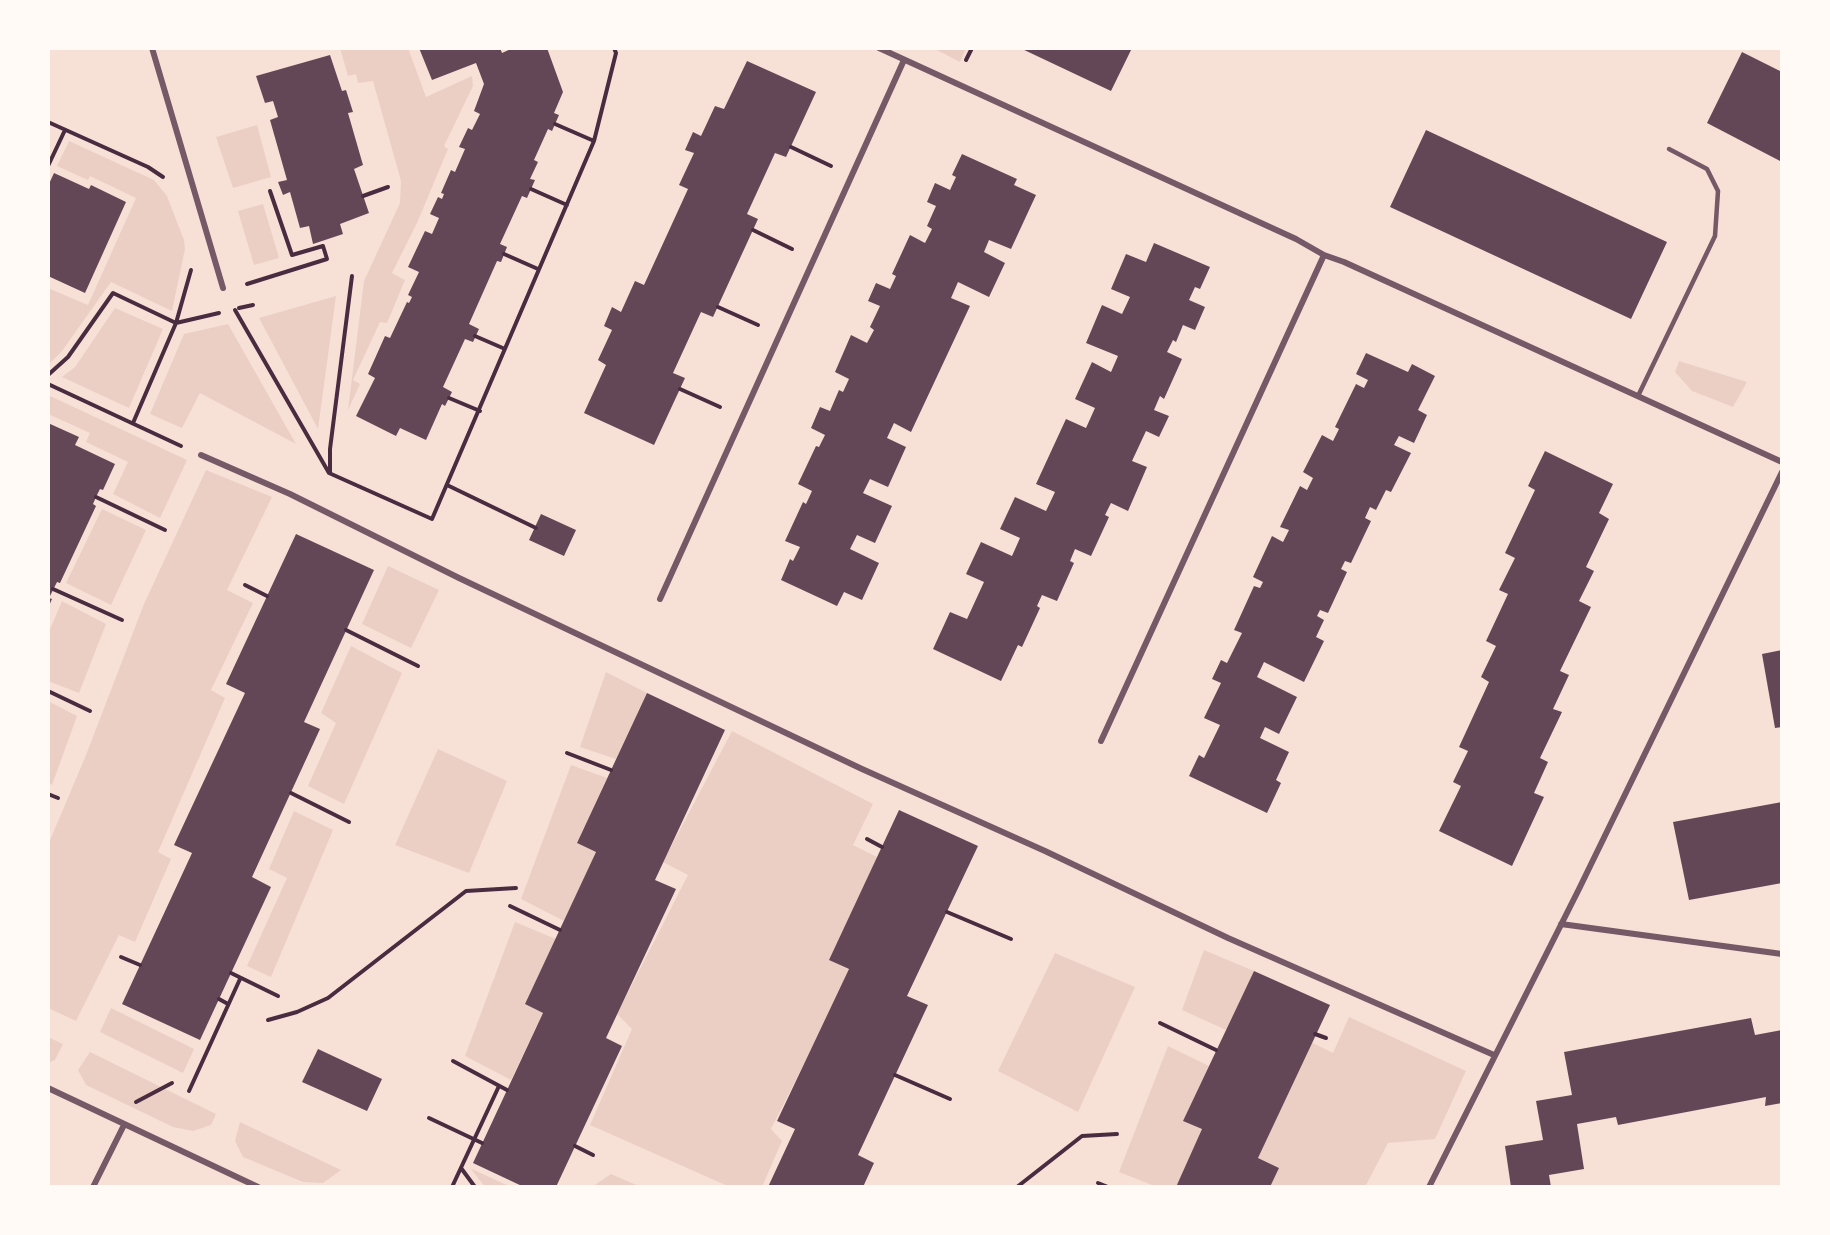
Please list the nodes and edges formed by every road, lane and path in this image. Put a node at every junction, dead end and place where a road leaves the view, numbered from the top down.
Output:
1 (152, 48) edge
2 (620, 48) edge
3 (879, 48) edge
4 (615, 50) edge
5 (904, 60) junction
6 (48, 122) edge
7 (555, 124) dead end
8 (65, 130) junction
9 (594, 141) junction
10 (791, 147) dead end
11 (1669, 149) dead end
12 (812, 157) dead end
13 (48, 166) edge
14 (148, 167) dead end
15 (388, 187) dead end
16 (531, 189) dead end
17 (270, 191) dead end
18 (363, 196) dead end
19 (567, 205) junction
20 (753, 230) dead end
21 (772, 239) dead end
22 (504, 254) dead end
23 (1324, 255) junction
24 (538, 269) junction
25 (352, 276) dead end
26 (247, 284) dead end
27 (223, 288) dead end
28 (253, 304) dead end
29 (718, 307) dead end
30 (235, 309) junction
31 (739, 316) dead end
32 (176, 323) junction
33 (476, 336) dead end
34 (505, 349) junction
35 (48, 375) edge
36 (48, 384) edge
37 (680, 389) dead end
38 (1638, 396) junction
39 (699, 397) dead end
40 (449, 398) dead end
41 (480, 411) junction
42 (133, 423) junction
43 (201, 455) joint
44 (1782, 462) edge
45 (1782, 472) edge
46 (330, 473) junction
47 (447, 485) junction
48 (96, 497) dead end
49 (536, 528) dead end
50 (165, 530) dead end
51 (245, 585) dead end
52 (53, 589) dead end
53 (267, 596) dead end
54 (660, 599) dead end
55 (122, 620) dead end
56 (346, 630) dead end
57 (418, 666) dead end
58 (48, 691) edge
59 (90, 711) dead end
60 (1101, 741) dead end
61 (567, 753) dead end
62 (611, 770) dead end
63 (291, 793) dead end
64 (48, 794) edge
65 (58, 798) dead end
66 (349, 822) dead end
67 (867, 839) dead end
68 (882, 847) dead end
69 (516, 888) dead end
70 (510, 906) dead end
71 (947, 912) dead end
72 (1562, 924) junction
73 (560, 930) dead end
74 (1011, 939) dead end
75 (1782, 954) edge
76 (121, 957) dead end
77 (140, 965) dead end
78 (231, 973) dead end
79 (240, 979) junction
80 (278, 996) dead end
81 (219, 999) dead end
82 (228, 1004) junction
83 (268, 1020) dead end
84 (1160, 1023) dead end
85 (1315, 1034) dead end
86 (1326, 1038) dead end
87 (1216, 1050) dead end
88 (1494, 1055) junction
89 (453, 1061) dead end
90 (895, 1075) dead end
91 (499, 1086) junction
92 (48, 1088) edge
93 (507, 1090) dead end
94 (189, 1091) dead end
95 (950, 1099) dead end
96 (429, 1118) dead end
97 (124, 1125) junction
98 (1117, 1134) dead end
99 (474, 1139) junction
100 (482, 1143) dead end
101 (575, 1146) dead end
102 (593, 1155) dead end
103 (461, 1168) junction
104 (1098, 1183) dead end
105 (93, 1187) edge
106 (258, 1187) edge
107 (452, 1187) edge
108 (475, 1187) edge
109 (1017, 1187) edge
110 (1108, 1187) edge
111 (1429, 1187) edge

1 - 27 street
2 - 4 path
3 - 5 street
4 - 9 path
5 - 23 street
5 - 54 street
6 - 8 path
7 - 9 path
8 - 13 path
8 - 14 path
9 - 19 path
10 - 12 path
11 - 38 lane
15 - 18 path
16 - 19 path
17 - 26 path
19 - 24 path
20 - 21 path
22 - 24 path
23 - 38 street
23 - 60 street
24 - 34 path
25 - 46 path
28 - 30 path
29 - 31 path
30 - 32 path
30 - 46 path
32 - 35 path
32 - 42 path
33 - 34 path
34 - 41 path
36 - 42 path
37 - 39 path
38 - 44 street
40 - 41 path
41 - 47 path
42 - 43 path
43 - 88 street
45 - 72 street
46 - 47 path
47 - 49 path
48 - 50 path
51 - 53 path
52 - 55 path
56 - 57 path
58 - 59 path
61 - 62 path
63 - 66 path
64 - 65 path
67 - 68 path
69 - 83 path
70 - 73 path
71 - 74 path
72 - 75 street
72 - 88 street
76 - 77 path
78 - 79 path
79 - 80 path
79 - 82 path
81 - 82 path
82 - 94 path
84 - 87 path
85 - 86 path
88 - 111 street
89 - 91 path
90 - 95 path
91 - 93 path
91 - 99 path
92 - 97 street
96 - 99 path
97 - 105 street
97 - 106 street
98 - 109 path
99 - 100 path
99 - 103 path
101 - 102 path
103 - 107 path
103 - 108 path
104 - 110 path

